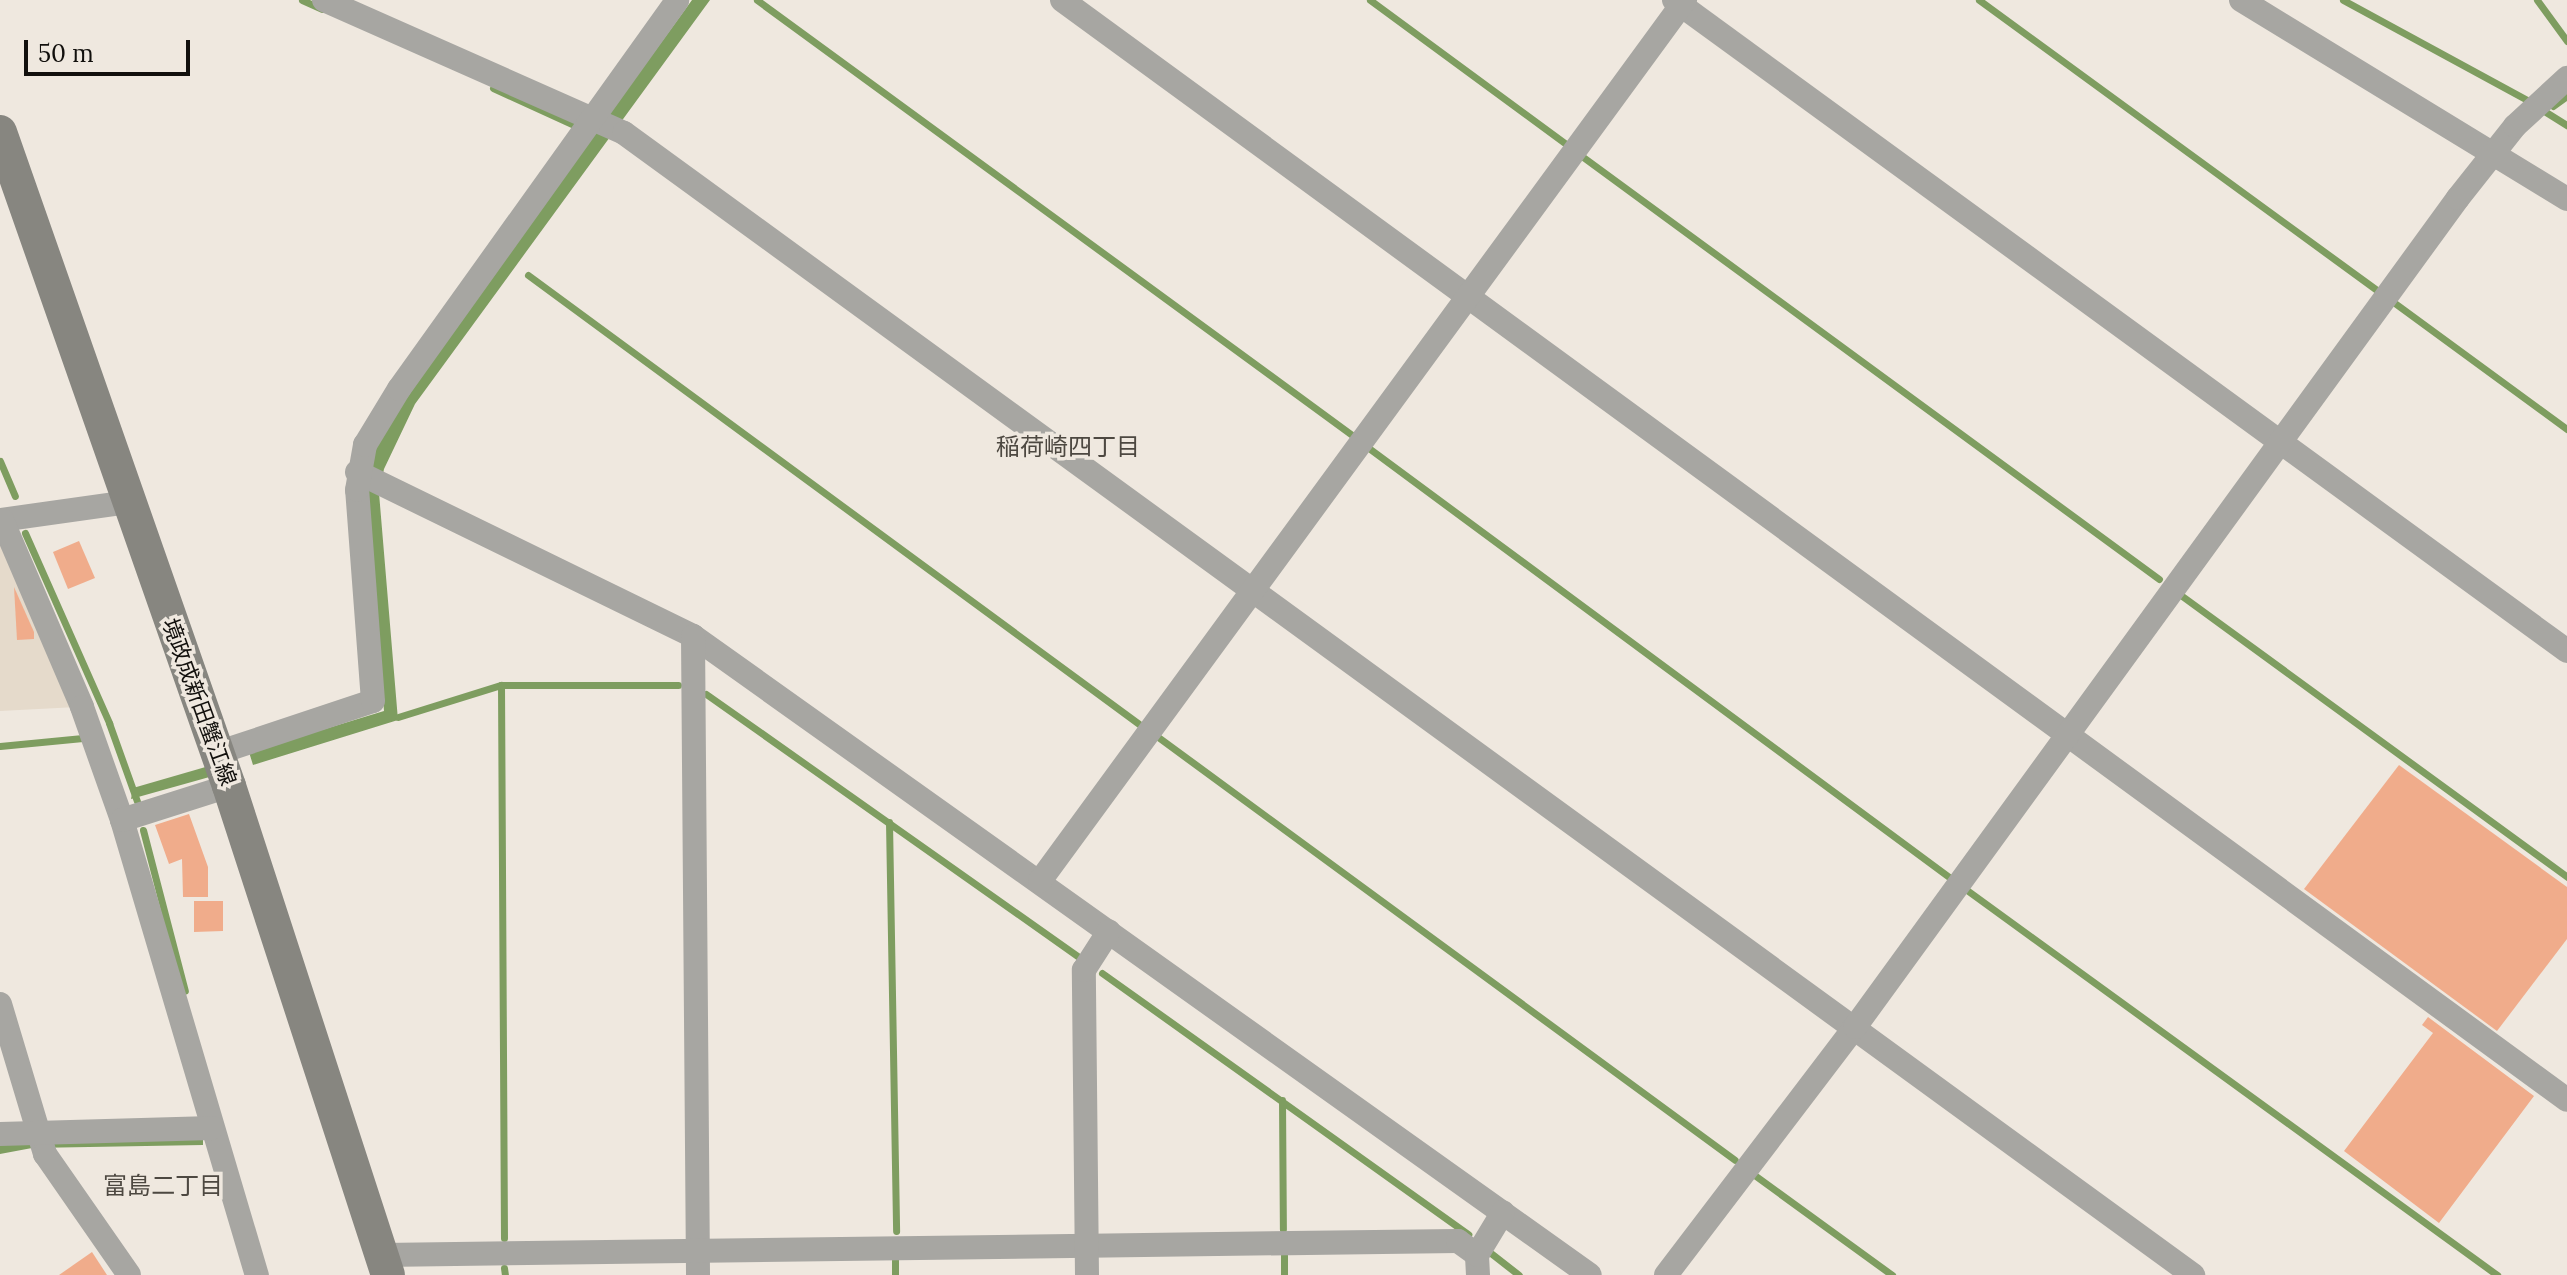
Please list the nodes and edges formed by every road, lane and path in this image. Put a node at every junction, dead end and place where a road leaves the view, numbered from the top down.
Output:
1 (324, 0) edge
2 (677, 0) edge
3 (1062, 0) edge
4 (2241, 0) edge
5 (1680, 2) edge
6 (2567, 78) edge
7 (590, 119) junction
8 (0, 132) edge
9 (2495, 151) junction
10 (2567, 199) edge
11 (1468, 296) junction
12 (2281, 444) junction
13 (368, 477) junction
14 (128, 502) junction
15 (1, 520) edge
16 (1255, 588) junction
17 (693, 636) junction
18 (2567, 651) edge
19 (2066, 735) junction
20 (217, 753) junction
21 (229, 786) junction
22 (122, 820) junction
23 (1040, 881) junction
24 (1109, 931) junction
25 (0, 1004) edge
26 (1855, 1027) junction
27 (2567, 1100) edge
28 (212, 1128) junction
29 (0, 1134) edge
30 (41, 1141) junction
31 (1503, 1212) junction
32 (1086, 1246) junction
33 (697, 1263) edge
34 (385, 1265) edge
35 (1478, 1265) edge
36 (129, 1275) edge
37 (257, 1275) edge
38 (1087, 1275) edge
39 (1590, 1275) edge
40 (1666, 1275) edge
41 (2193, 1275) edge

1 - 7 street
2 - 7 street
3 - 11 street
4 - 9 street
5 - 11 street
5 - 12 street
6 - 9 street
7 - 13 street
7 - 16 street
8 - 14 main road, 境政成新田蟹江線
9 - 10 street
9 - 12 street
11 - 16 street
11 - 19 street
12 - 18 street
12 - 19 street
13 - 17 street
13 - 20 street
14 - 15 street
14 - 20 main road, 境政成新田蟹江線
15 - 22 street
16 - 23 street
16 - 26 street
17 - 23 street
17 - 33 street
19 - 26 street
19 - 27 street
20 - 21 main road, 境政成新田蟹江線
21 - 22 street
21 - 34 main road, 境政成新田蟹江線
22 - 28 street
23 - 24 street
24 - 31 street
24 - 32 street
25 - 30 street
26 - 40 street
26 - 41 street
28 - 30 street
28 - 37 street
29 - 30 street
30 - 36 street
31 - 35 street
31 - 39 street
32 - 33 street
32 - 35 street
32 - 38 street
33 - 34 street

